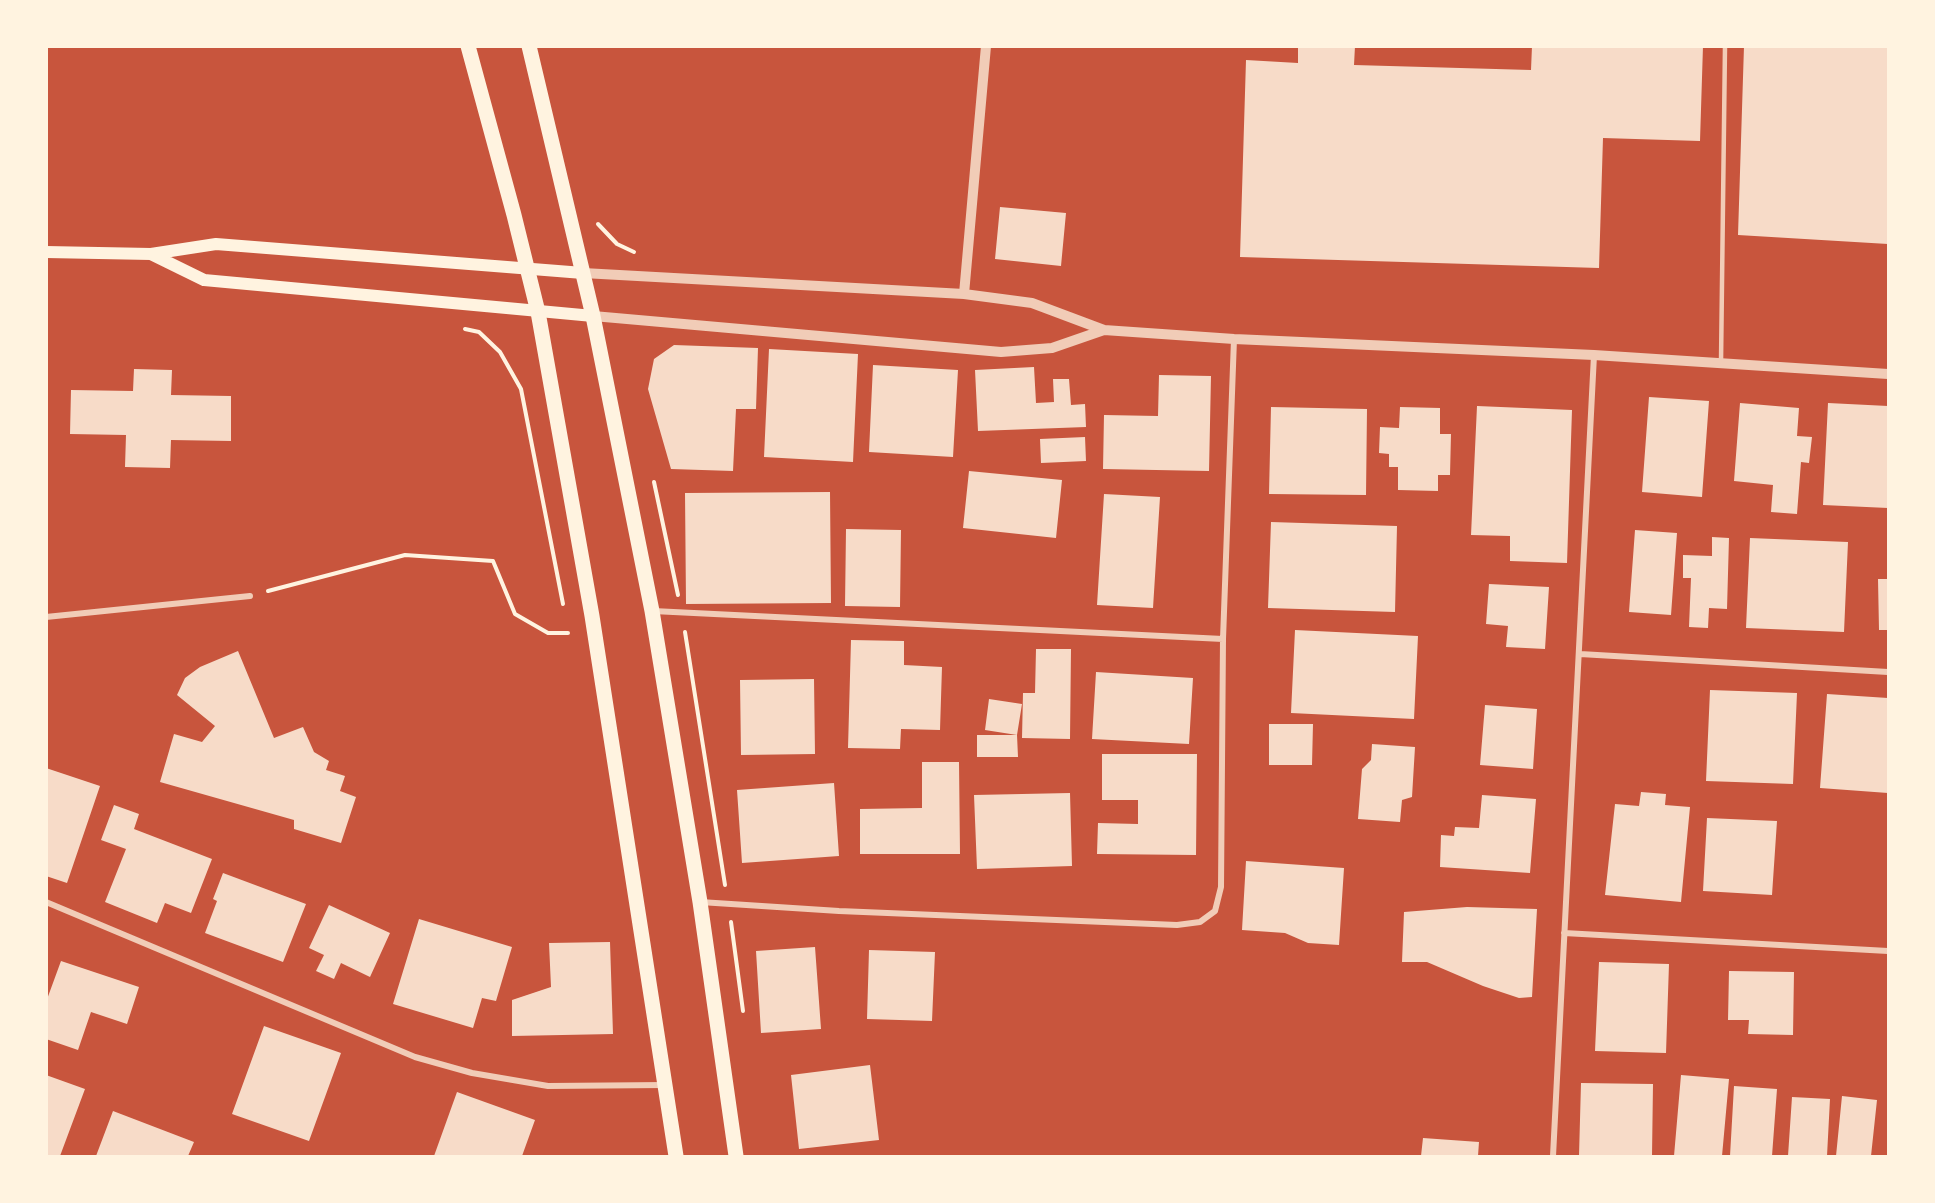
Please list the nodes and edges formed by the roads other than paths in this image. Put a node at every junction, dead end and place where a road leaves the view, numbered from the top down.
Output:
1 (468, 46) edge
2 (529, 46) edge
3 (986, 46) edge
4 (1725, 46) edge
5 (46, 252) edge
6 (151, 254) junction
7 (528, 270) junction
8 (583, 273) junction
9 (964, 294) junction
10 (538, 312) junction
11 (593, 316) junction
12 (1104, 330) junction
13 (1234, 339) junction
14 (1594, 355) junction
15 (1721, 363) junction
16 (1888, 374) edge
17 (250, 596) road end
18 (652, 610) junction
19 (46, 617) edge
20 (1223, 639) junction
21 (1580, 654) junction
22 (1888, 672) edge
23 (46, 902) edge
24 (700, 902) junction
25 (1564, 933) junction
26 (1888, 951) edge
27 (665, 1085) junction
28 (676, 1156) edge
29 (736, 1156) edge
30 (1553, 1156) edge

1 - 7 main road
2 - 8 main road
3 - 9 street
4 - 15 lane
5 - 6 main road
6 - 7 main road
6 - 10 main road
7 - 8 main road
7 - 10 main road
8 - 9 street
8 - 11 main road
9 - 12 street
10 - 11 main road
10 - 27 main road
11 - 12 street
11 - 18 main road
12 - 13 street
13 - 14 street
13 - 20 street
14 - 15 street
14 - 21 street
15 - 16 street
17 - 19 street
18 - 20 street
18 - 24 main road
20 - 24 street
21 - 22 street
21 - 25 street
23 - 27 street
24 - 29 main road
25 - 26 street
25 - 30 street
27 - 28 main road

